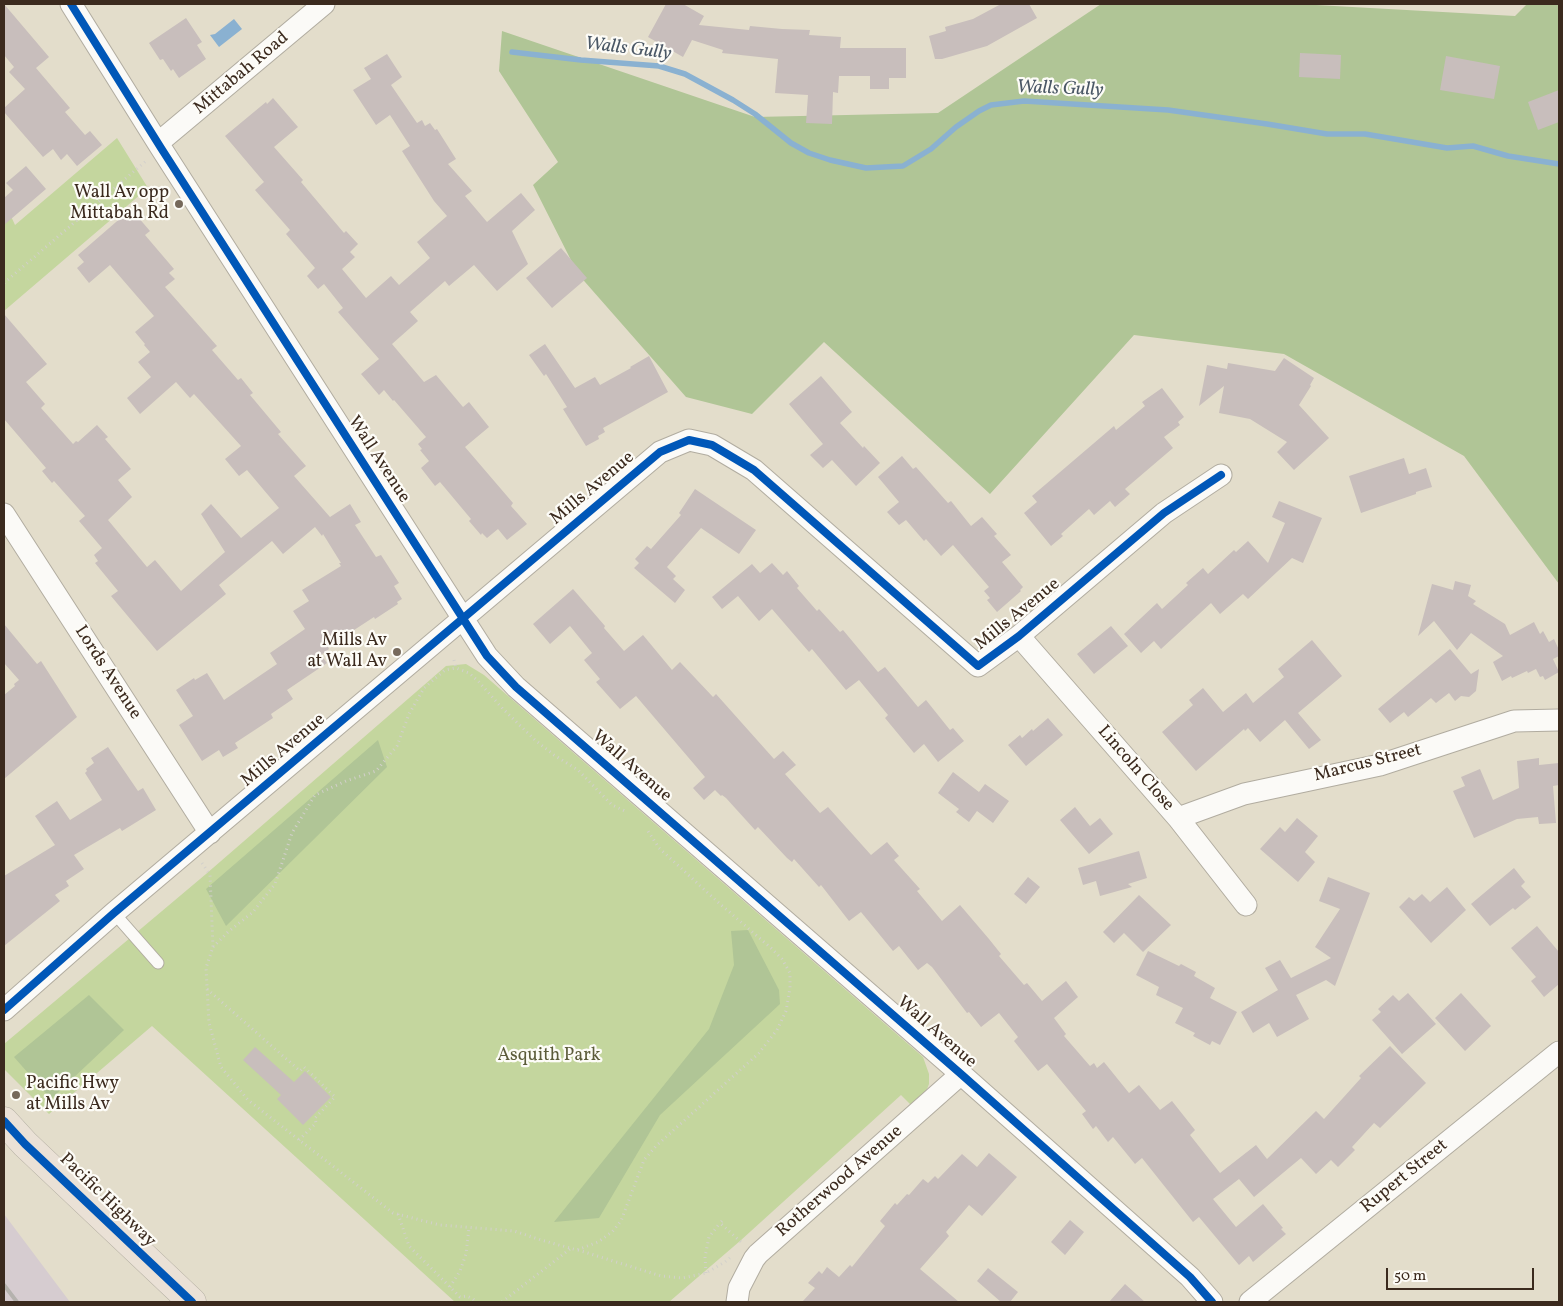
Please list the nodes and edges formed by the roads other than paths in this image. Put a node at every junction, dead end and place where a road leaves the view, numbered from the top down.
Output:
1 (71, 4) edge
2 (324, 4) edge
3 (159, 146) junction
4 (1221, 475) dead end
5 (4, 514) edge
6 (462, 619) junction
7 (1019, 636) junction
8 (1559, 720) edge
9 (1178, 818) junction
10 (210, 832) junction
11 (1246, 905) dead end
12 (114, 914) junction
13 (158, 963) dead end
14 (4, 1010) edge
15 (1559, 1052) edge
16 (962, 1074) junction
17 (4, 1121) edge
18 (192, 1302) edge
19 (737, 1302) edge
20 (1212, 1302) edge
21 (1250, 1302) edge

1 - 3 street, Wall Avenue
2 - 3 street, Mittabah Road
3 - 6 street, Wall Avenue
4 - 7 street, Mills Avenue
5 - 10 street, Lords Avenue
6 - 7 street, Mills Avenue
6 - 10 street, Mills Avenue
6 - 16 street, Wall Avenue
7 - 9 street, Lincoln Close
8 - 9 street, Marcus Street
9 - 11 street, Lincoln Close
10 - 12 street, Mills Avenue
12 - 13 lane
12 - 14 street, Mills Avenue
15 - 21 street, Rupert Street
16 - 19 street, Rotherwood Avenue
16 - 20 street, Wall Avenue
17 - 18 main road, Pacific Highway

